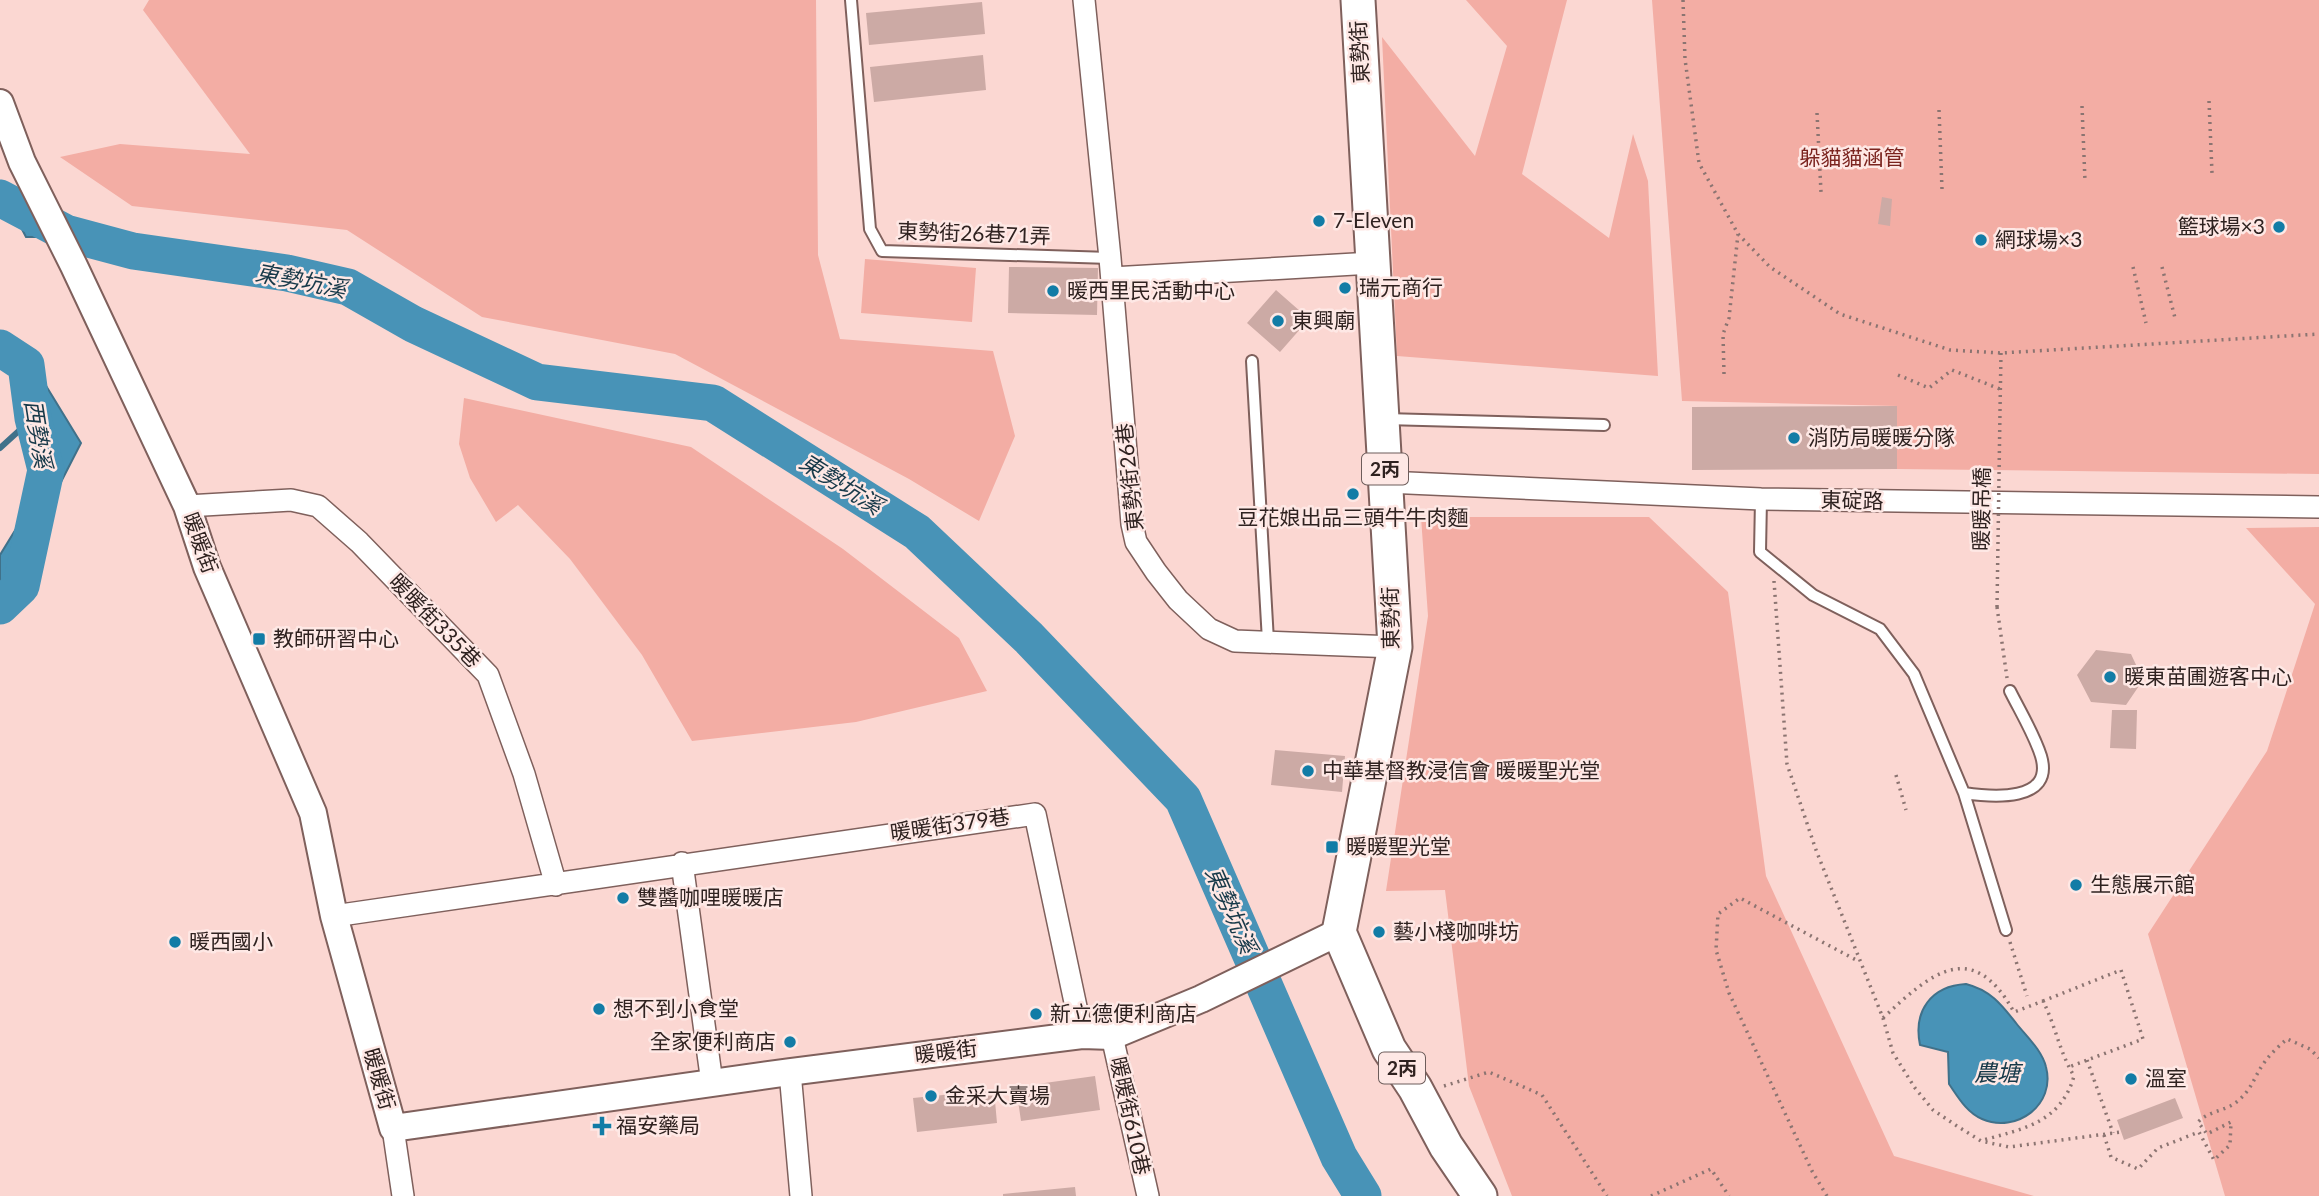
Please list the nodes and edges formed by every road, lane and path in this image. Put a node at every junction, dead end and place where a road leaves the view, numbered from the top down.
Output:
1 (851, 0) edge
2 (1084, 0) edge
3 (1358, 0) edge
4 (1682, 0) edge
5 (2209, 101) dead end
6 (0, 103) edge
7 (2082, 106) dead end
8 (1939, 110) dead end
9 (1817, 113) dead end
10 (2212, 173) dead end
11 (2085, 181) dead end
12 (1942, 189) dead end
13 (1821, 192) dead end
14 (1738, 234) junction
15 (1372, 263) junction
16 (2133, 267) dead end
17 (2162, 267) dead end
18 (1111, 268) junction
19 (2175, 318) dead end
20 (2146, 323) dead end
21 (2319, 334) edge
22 (2001, 353) junction
23 (1252, 360) dead end
24 (1724, 374) dead end
25 (1898, 375) dead end
26 (2000, 389) junction
27 (1382, 419) junction
28 (1604, 425) dead end
29 (1386, 482) junction
30 (1761, 499) junction
31 (187, 506) junction
32 (2319, 507) edge
33 (1772, 565) junction
34 (1268, 640) junction
35 (1395, 647) junction
36 (2010, 691) joint
37 (1896, 775) dead end
38 (1964, 793) junction
39 (1906, 810) dead end
40 (682, 863) junction
41 (556, 885) junction
42 (334, 916) junction
43 (2006, 929) joint
44 (1327, 938) junction
45 (1858, 961) junction
46 (2027, 996) dead end
47 (2043, 1001) junction
48 (1883, 1018) junction
49 (1082, 1035) junction
50 (1112, 1036) junction
51 (2319, 1058) edge
52 (2087, 1060) junction
53 (2069, 1067) junction
54 (790, 1072) junction
55 (712, 1083) junction
56 (1415, 1088) junction
57 (393, 1128) junction
58 (2121, 1132) dead end
59 (2113, 1133) junction
60 (2104, 1135) junction
61 (1981, 1141) junction
62 (403, 1196) edge
63 (801, 1196) edge
64 (1147, 1196) edge
65 (1480, 1196) edge
66 (1607, 1196) edge
67 (1651, 1196) edge
68 (1729, 1196) edge
69 (1826, 1196) edge

1 - 18 lane, 東勢街26巷71弄
2 - 18 street, 東勢街26巷
3 - 15 main road, 東勢街 / 2丙
4 - 14 path
5 - 10 path
6 - 31 street, 暖暖街
7 - 11 path
8 - 12 path
9 - 13 path
14 - 22 path
14 - 24 path
15 - 18 street
15 - 27 main road, 東勢街 / 2丙
16 - 20 path
17 - 19 path
18 - 34 street, 東勢街26巷
21 - 22 path
22 - 26 path, 暖暖吊橋
23 - 34 lane
25 - 26 path
26 - 36 path, 暖暖吊橋, bridge
27 - 28 lane
27 - 29 main road, 東勢街 / 2丙
29 - 30 street, 東碇路
29 - 35 main road, 東勢街 / 2丙
30 - 32 street, 東碇路
30 - 33 lane
31 - 41 street, 暖暖街335巷
31 - 42 street, 暖暖街
33 - 38 lane
33 - 45 path
34 - 35 street, 東勢街26巷
35 - 44 main road, 東勢街 / 2丙
36 - 38 lane
37 - 39 path
38 - 43 lane
40 - 41 street, 暖暖街379巷
40 - 49 street, 暖暖街379巷
40 - 55 street
41 - 42 street, 暖暖街379巷
42 - 57 street, 暖暖街
43 - 46 path
44 - 50 street, 暖暖街
44 - 56 main road, 2丙
45 - 48 path
45 - 69 path
47 - 48 path
47 - 52 path
47 - 53 path
48 - 61 path
49 - 50 street, 暖暖街
49 - 54 street, 暖暖街
50 - 64 street, 暖暖街610巷
51 - 60 path
52 - 53 path
52 - 59 path
53 - 61 path
54 - 55 street, 暖暖街
54 - 63 street
55 - 57 street, 暖暖街
56 - 65 main road, 2丙
56 - 66 path
57 - 62 street
58 - 59 path
59 - 60 path
60 - 61 path
67 - 68 path

